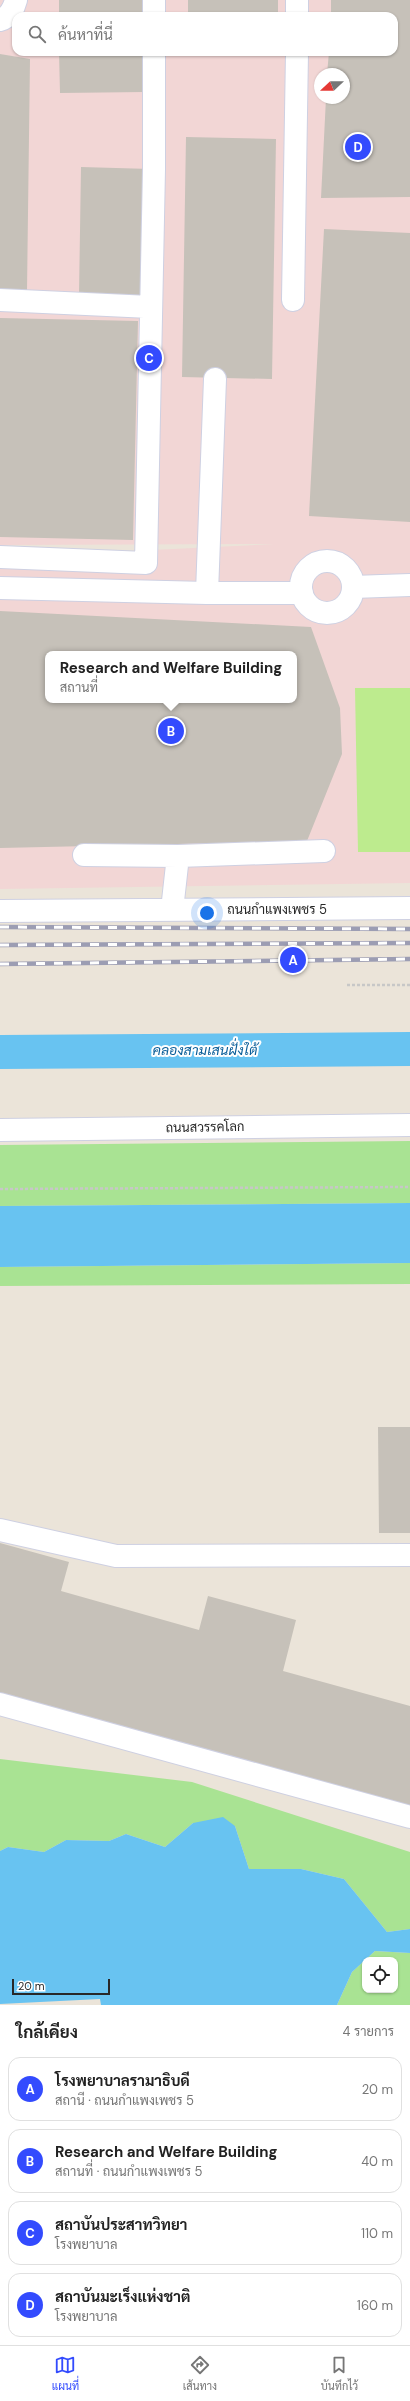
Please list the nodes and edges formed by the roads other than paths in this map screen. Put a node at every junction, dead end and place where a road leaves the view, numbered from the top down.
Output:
1 (16, 0) edge
2 (154, 0) edge
3 (298, 0) edge
4 (154, 12) edge
5 (297, 12) edge
6 (0, 20) edge
7 (154, 56) edge
8 (297, 56) edge
9 (0, 300) edge
10 (293, 300) dead end
11 (150, 307) junction
12 (215, 379) dead end
13 (0, 557) edge
14 (410, 585) edge
15 (353, 587) junction
16 (0, 588) edge
17 (207, 593) junction
18 (302, 593) junction
19 (324, 850) dead end
20 (84, 855) dead end
21 (178, 856) junction
22 (410, 908) edge
23 (172, 910) junction
24 (0, 911) edge
25 (410, 1125) edge
26 (0, 1130) edge
27 (0, 1530) edge
28 (410, 1555) edge
29 (0, 1704) edge
30 (410, 1817) edge

1 - 6 street
2 - 4 street
3 - 5 street
7 - 11 street
8 - 10 street
9 - 11 street
11 - 13 street
12 - 17 street
14 - 15 street
15 - 18 street
15 - 18 street
16 - 17 street
17 - 18 street
19 - 21 street
20 - 21 street
21 - 23 street
22 - 23 street, ถนนกำแพงเพชร 5
23 - 24 street, ถนนกำแพงเพชร 5
25 - 26 street, ถนนสวรรคโลก
27 - 28 street
29 - 30 street

